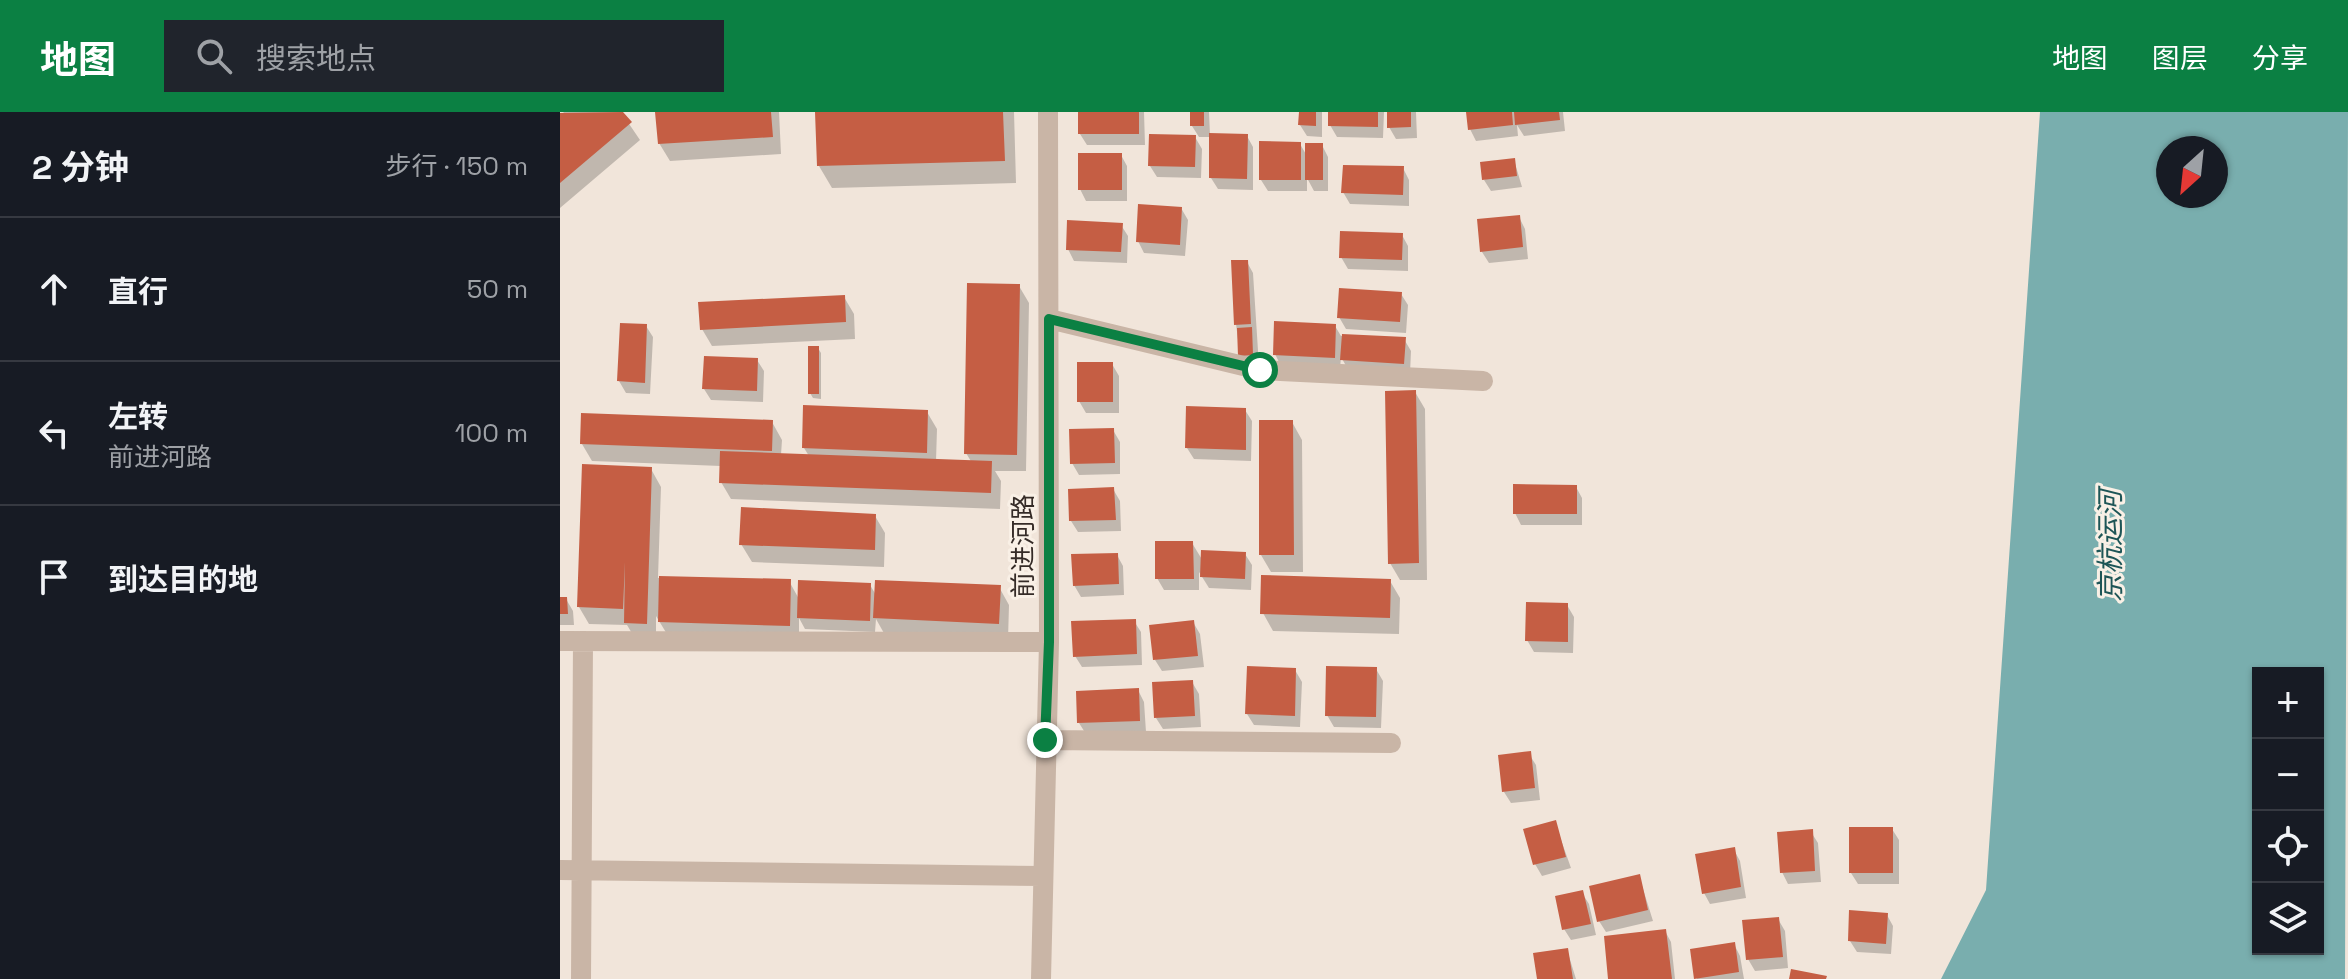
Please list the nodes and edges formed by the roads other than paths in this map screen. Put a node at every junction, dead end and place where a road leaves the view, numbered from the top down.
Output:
1 (1048, 112) edge
2 (1049, 319) junction
3 (1483, 381) dead end
4 (560, 641) edge
5 (583, 641) junction
6 (1049, 642) junction
7 (1045, 740) junction
8 (1391, 743) dead end
9 (560, 870) edge
10 (583, 870) junction
11 (1042, 876) junction
12 (581, 979) edge
13 (1041, 979) edge

1 - 2 street, 前进河路
2 - 3 street
2 - 6 street, 前进河路
4 - 5 street
5 - 6 street
5 - 10 street
6 - 7 street, 前进河路
7 - 8 street
7 - 11 street, 前进河路
9 - 10 street
10 - 11 street
10 - 12 street
11 - 13 street, 前进河路

